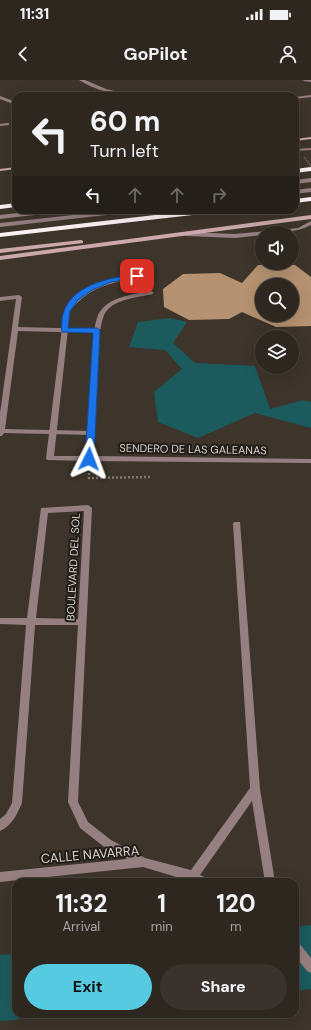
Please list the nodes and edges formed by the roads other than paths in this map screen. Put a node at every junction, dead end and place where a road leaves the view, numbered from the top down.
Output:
1 (81, 80) edge
2 (305, 80) edge
3 (311, 81) edge
4 (105, 90) junction
5 (108, 92) edge
6 (115, 92) edge
7 (311, 96) edge
8 (0, 97) edge
9 (299, 98) edge
10 (12, 102) edge
11 (7, 124) dead end
12 (0, 125) edge
13 (311, 138) edge
14 (299, 140) edge
15 (311, 148) edge
16 (299, 150) edge
17 (299, 164) edge
18 (311, 166) edge
19 (12, 168) edge
20 (0, 170) edge
21 (299, 170) edge
22 (311, 180) edge
23 (299, 182) edge
24 (311, 190) edge
25 (299, 192) edge
26 (311, 199) edge
27 (299, 200) edge
28 (12, 206) edge
29 (0, 207) edge
30 (26, 214) edge
31 (98, 214) edge
32 (187, 214) edge
33 (0, 217) edge
34 (311, 217) edge
35 (124, 222) junction
36 (311, 223) edge
37 (0, 225) edge
38 (299, 229) edge
39 (185, 234) junction
40 (255, 234) edge
41 (0, 235) edge
42 (0, 240) edge
43 (0, 251) edge
44 (0, 258) edge
45 (137, 276) dead end
46 (151, 294) dead end
47 (0, 299) edge
48 (14, 329) junction
49 (64, 330) junction
50 (97, 330) junction
51 (0, 432) edge
52 (53, 432) junction
53 (91, 433) junction
54 (89, 459) junction
55 (311, 461) edge
56 (236, 524) dead end
57 (0, 621) edge
58 (31, 621) junction
59 (83, 622) junction
60 (254, 789) junction
61 (0, 826) edge
62 (143, 862) junction
63 (192, 876) junction
64 (0, 877) edge
65 (196, 878) edge
66 (269, 878) edge
67 (299, 952) edge
68 (311, 967) edge

1 - 4 street
2 - 3 street
4 - 5 street
4 - 6 street
7 - 9 street
8 - 10 street
11 - 12 street
13 - 14 main road
15 - 16 street
17 - 18 highway
18 - 21 highway
19 - 20 main road
22 - 23 street
24 - 25 street
26 - 27 highway
28 - 29 highway
30 - 33 street
31 - 37 street
32 - 35 highway
34 - 39 main road
35 - 41 highway
35 - 42 highway
36 - 38 street
39 - 40 street
39 - 43 main road
39 - 44 main road
45 - 49 street
46 - 50 street
47 - 48 street
48 - 49 street
48 - 51 street
49 - 50 street
49 - 52 street
50 - 53 street
51 - 52 street
52 - 53 street
52 - 54 street, SENDERO DE LAS GALEANAS
53 - 54 street
54 - 55 street, SENDERO DE LAS GALEANAS
56 - 60 street
57 - 58 street
58 - 59 street
58 - 59 street, BOULEVARD DEL SOL
58 - 61 street, BOULEVARD DEL SOL
59 - 62 street, BOULEVARD DEL SOL
60 - 63 street
60 - 66 street
62 - 63 street, CALLE NAVARRA
62 - 64 street, CALLE NAVARRA
63 - 65 street, CALLE NAVARRA
67 - 68 street

